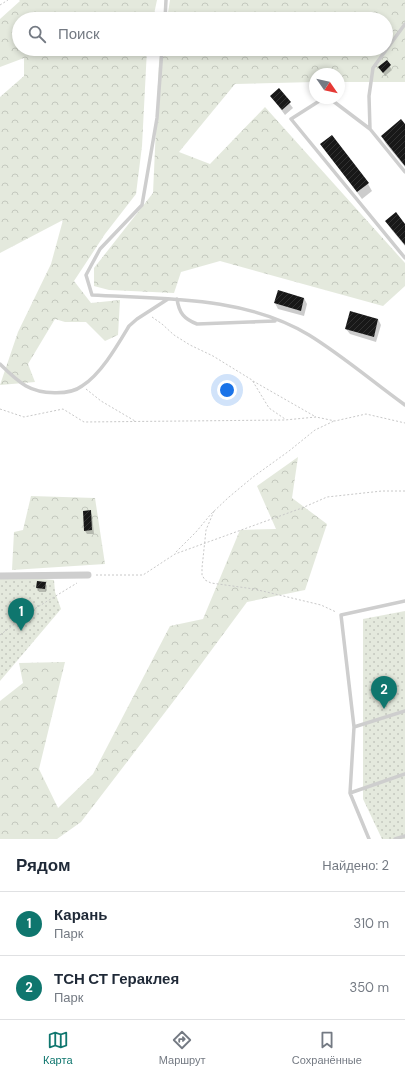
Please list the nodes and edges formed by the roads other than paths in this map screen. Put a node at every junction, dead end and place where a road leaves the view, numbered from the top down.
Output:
1 (166, 0) edge
2 (165, 12) edge
3 (405, 24) edge
4 (393, 40) edge
5 (161, 56) edge
6 (382, 56) edge
7 (315, 104) edge
8 (337, 104) edge
9 (370, 129) junction
10 (405, 172) edge
11 (405, 258) edge
12 (168, 299) junction
13 (177, 299) junction
14 (278, 320) junction
15 (0, 364) edge
16 (405, 405) edge
17 (88, 575) road end
18 (0, 576) edge
19 (405, 601) edge
20 (405, 711) edge
21 (354, 727) junction
22 (405, 774) edge
23 (350, 793) junction
24 (405, 836) edge
25 (369, 839) edge
26 (395, 839) edge

1 - 2 lane
3 - 4 lane
5 - 12 lane
6 - 9 lane
7 - 11 lane
8 - 9 lane
9 - 10 lane
12 - 13 lane
12 - 15 lane
13 - 14 lane
13 - 14 lane
14 - 16 lane
17 - 18 street
19 - 21 lane
20 - 21 lane
21 - 23 lane
22 - 23 lane
23 - 25 lane
24 - 26 lane

